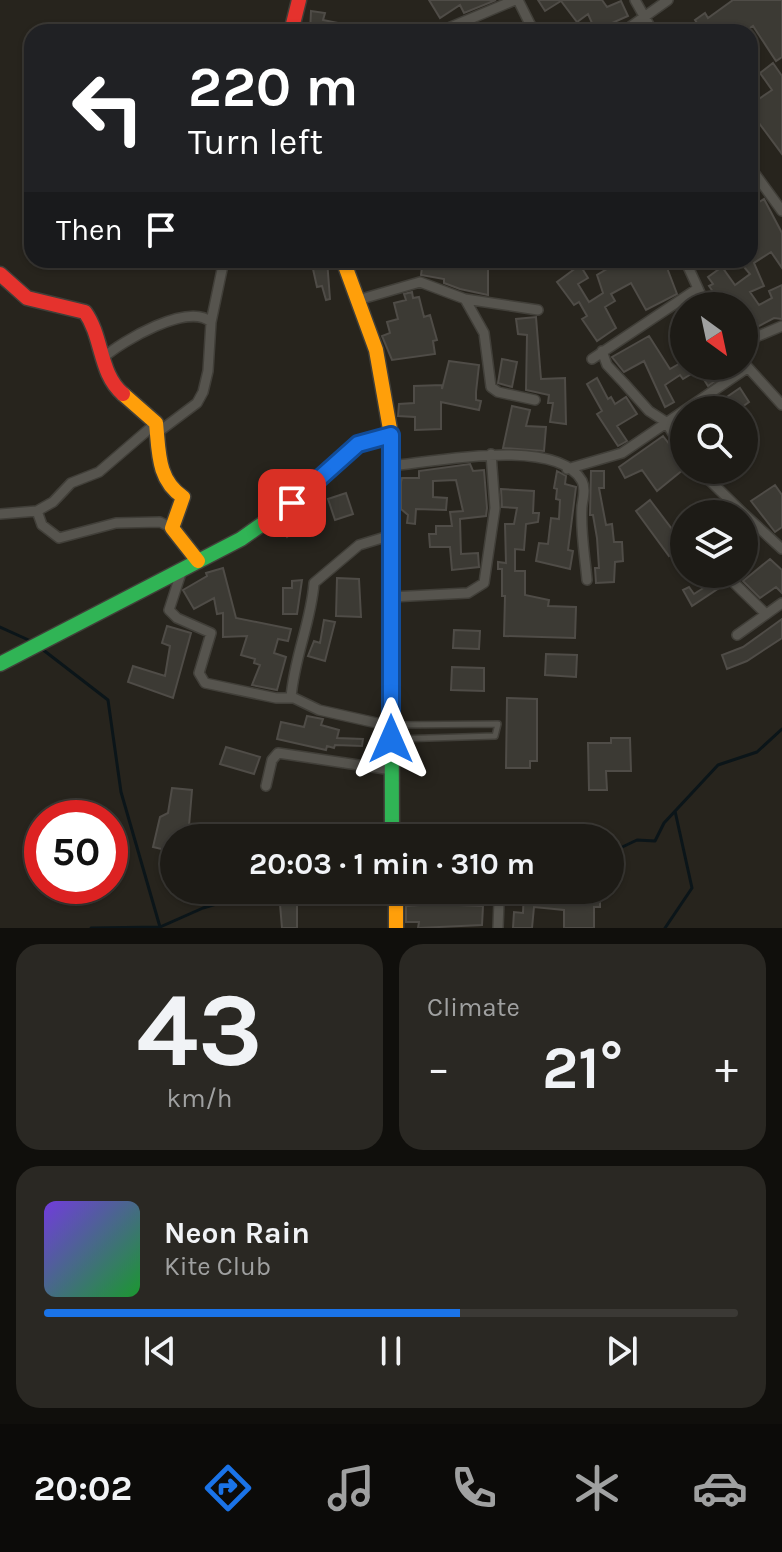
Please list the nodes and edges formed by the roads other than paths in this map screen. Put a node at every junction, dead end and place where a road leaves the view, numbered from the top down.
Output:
1 (299, 0) edge
2 (516, 0) edge
3 (635, 0) edge
4 (668, 0) edge
5 (643, 17) junction
6 (293, 24) edge
7 (458, 24) edge
8 (530, 24) edge
9 (634, 24) edge
10 (648, 24) edge
11 (758, 178) edge
12 (782, 211) edge
13 (222, 268) edge
14 (346, 268) edge
15 (688, 268) edge
16 (0, 274) edge
17 (697, 289) junction
18 (699, 292) edge
19 (465, 299) junction
20 (358, 300) junction
21 (538, 310) dead end
22 (211, 322) junction
23 (782, 326) edge
24 (758, 336) edge
25 (602, 351) junction
26 (103, 358) junction
27 (592, 359) dead end
28 (758, 378) edge
29 (725, 380) edge
30 (535, 400) dead end
31 (782, 405) edge
32 (666, 422) junction
33 (156, 428) junction
34 (670, 429) edge
35 (391, 435) junction
36 (491, 454) junction
37 (391, 466) junction
38 (567, 469) junction
39 (712, 484) edge
40 (726, 500) edge
41 (37, 511) junction
42 (0, 514) edge
43 (172, 528) junction
44 (758, 529) edge
45 (392, 535) junction
46 (782, 549) edge
47 (198, 561) junction
48 (182, 570) junction
49 (587, 580) dead end
50 (739, 588) edge
51 (391, 597) junction
52 (782, 603) edge
53 (766, 614) junction
54 (737, 635) dead end
55 (0, 664) edge
56 (291, 698) junction
57 (390, 732) junction
58 (392, 770) junction
59 (266, 786) dead end
60 (392, 824) edge
61 (396, 904) edge
62 (499, 904) edge
63 (396, 928) edge
64 (498, 928) edge

1 - 6 street
2 - 7 street
2 - 8 street
3 - 5 street
4 - 5 street
5 - 9 street
5 - 10 street
11 - 12 street
13 - 22 street
14 - 20 street
15 - 17 street
16 - 26 street
17 - 18 street
17 - 25 street
19 - 20 street
19 - 21 street
19 - 30 street
20 - 35 street
22 - 26 street
22 - 33 street
23 - 24 street
25 - 27 street
25 - 32 street
26 - 33 street
28 - 31 street
29 - 32 street
32 - 34 street
32 - 38 street
33 - 41 street
33 - 43 street
35 - 37 street
35 - 47 street
36 - 37 street
36 - 38 street
36 - 51 street
37 - 45 street
38 - 49 street
39 - 40 street
41 - 42 street
41 - 43 street
43 - 47 street
44 - 46 street
45 - 51 street
45 - 56 street
47 - 48 street
48 - 55 street
48 - 56 street
50 - 53 street
51 - 57 street
52 - 53 street
53 - 54 street
56 - 57 street
57 - 57 lane
57 - 58 street
58 - 59 street
58 - 60 street
61 - 63 street
62 - 64 street

